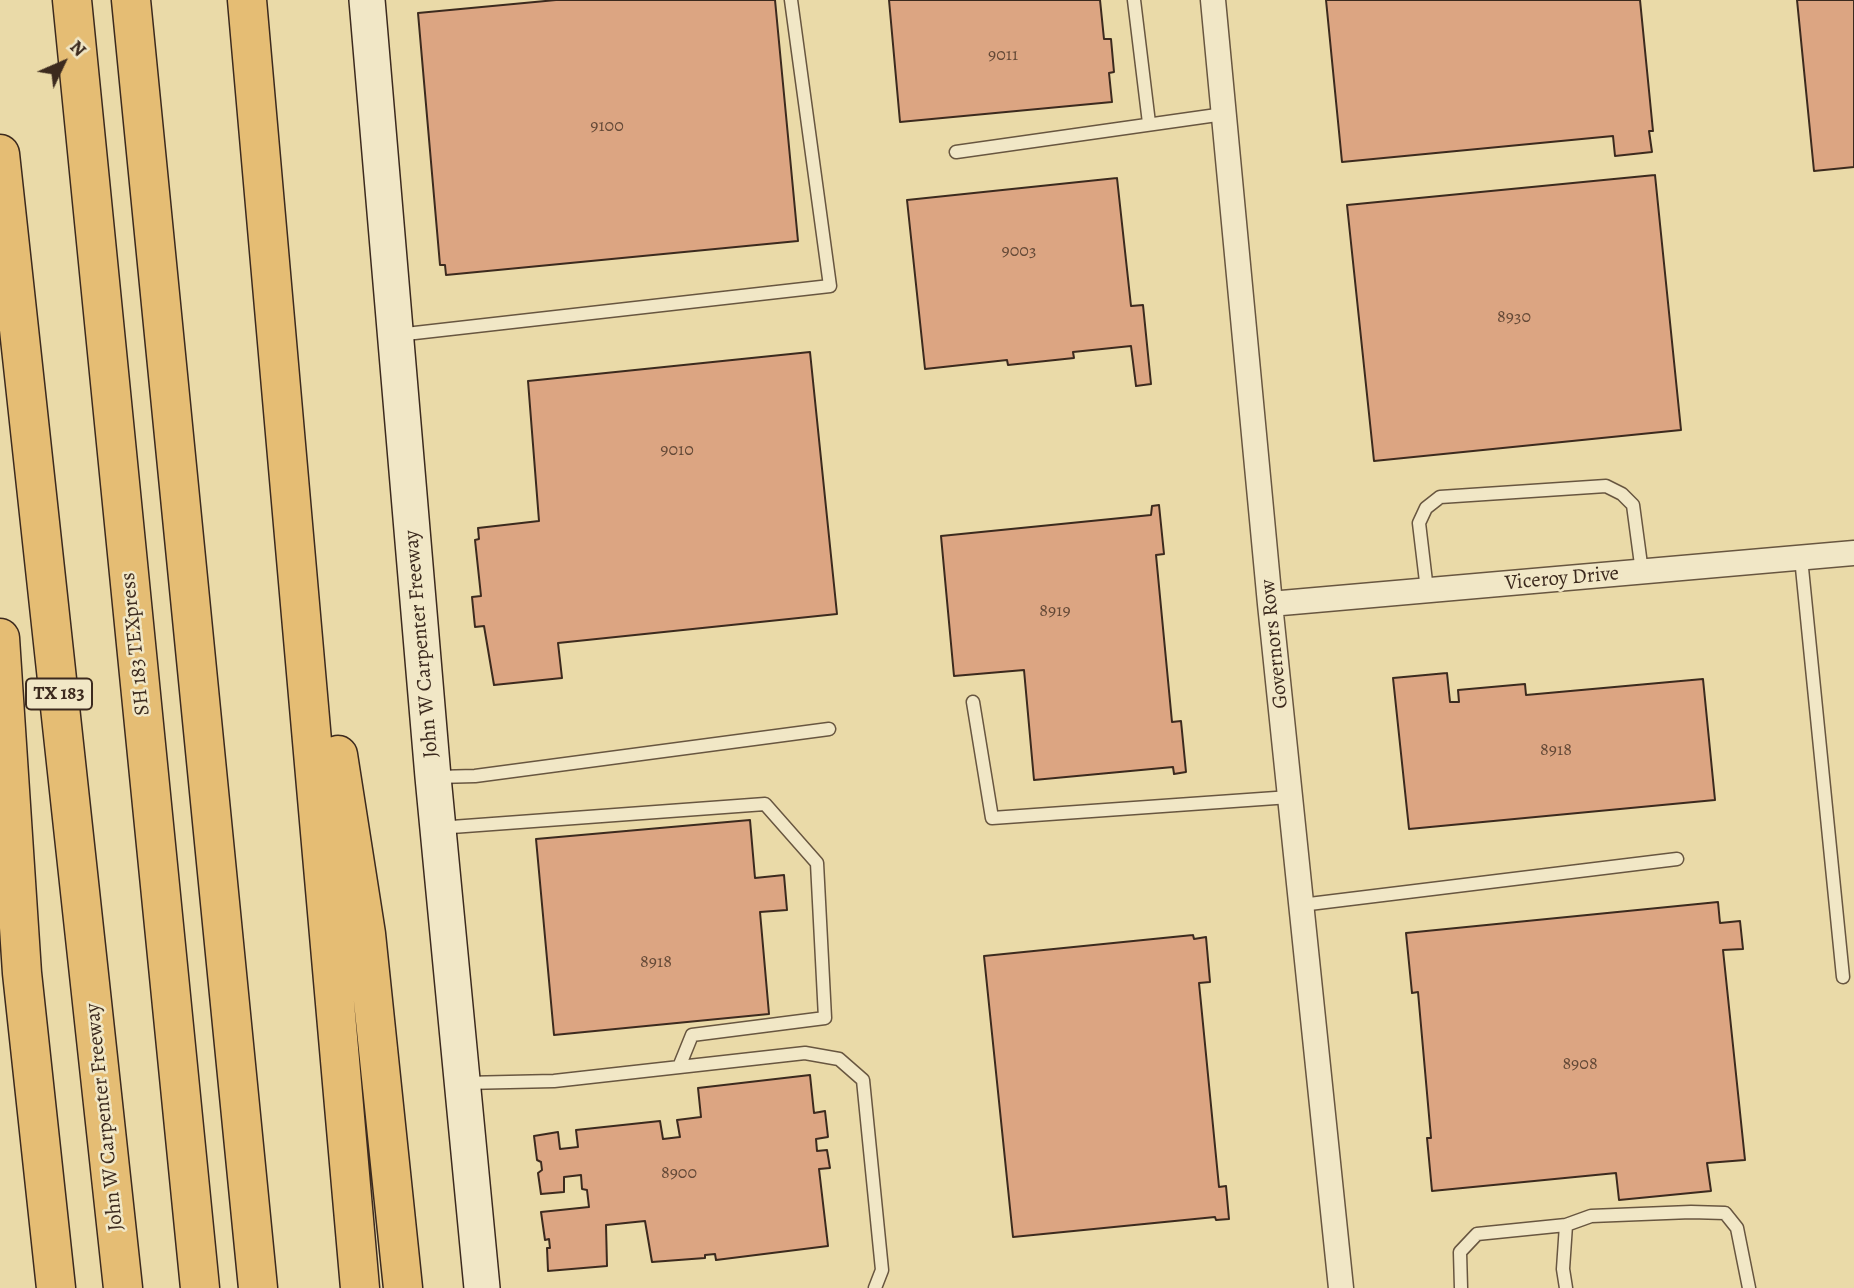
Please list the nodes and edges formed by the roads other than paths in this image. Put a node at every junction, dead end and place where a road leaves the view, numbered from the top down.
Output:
1 (72, 0) edge
2 (131, 0) edge
3 (247, 0) edge
4 (367, 0) edge
5 (791, 0) edge
6 (1134, 0) edge
7 (1213, 0) edge
8 (1224, 114) junction
9 (1149, 122) junction
10 (956, 152) dead end
11 (0, 154) edge
12 (396, 335) junction
13 (287, 431) junction
14 (1854, 553) edge
15 (1801, 558) junction
16 (1642, 572) junction
17 (1427, 590) junction
18 (1270, 604) junction
19 (0, 638) edge
20 (973, 702) dead end
21 (829, 729) dead end
22 (433, 777) junction
23 (1290, 797) junction
24 (438, 828) junction
25 (1677, 859) dead end
26 (1301, 905) junction
27 (1843, 977) dead end
28 (679, 1067) junction
29 (463, 1084) junction
30 (1566, 1224) junction
31 (55, 1288) edge
32 (123, 1288) edge
33 (200, 1288) edge
34 (258, 1288) edge
35 (360, 1288) edge
36 (403, 1288) edge
37 (482, 1288) edge
38 (875, 1288) edge
39 (1341, 1288) edge
40 (1461, 1288) edge
41 (1566, 1288) edge
42 (1749, 1288) edge

1 - 33 highway, SH 183 TEXpress
2 - 34 highway
3 - 13 highway
4 - 12 main road, John W Carpenter Freeway
5 - 12 lane
6 - 9 lane
7 - 8 street, Governors Row
8 - 9 lane
8 - 18 street, Governors Row
9 - 10 lane
11 - 32 highway, John W Carpenter Freeway / TX 183
12 - 22 main road, John W Carpenter Freeway
13 - 35 highway
13 - 36 highway
14 - 15 street, Viceroy Drive
15 - 16 street, Viceroy Drive
15 - 27 lane
16 - 17 street, Viceroy Drive
16 - 17 lane
17 - 18 street, Viceroy Drive
18 - 23 street, Governors Row
19 - 31 highway
20 - 23 lane
21 - 22 lane
22 - 24 main road, John W Carpenter Freeway
23 - 26 street, Governors Row
24 - 28 lane
24 - 29 main road, John W Carpenter Freeway
25 - 26 lane
26 - 39 street, Governors Row
28 - 29 lane
28 - 38 lane
29 - 37 main road, John W Carpenter Freeway
30 - 40 lane
30 - 41 lane
30 - 42 lane

